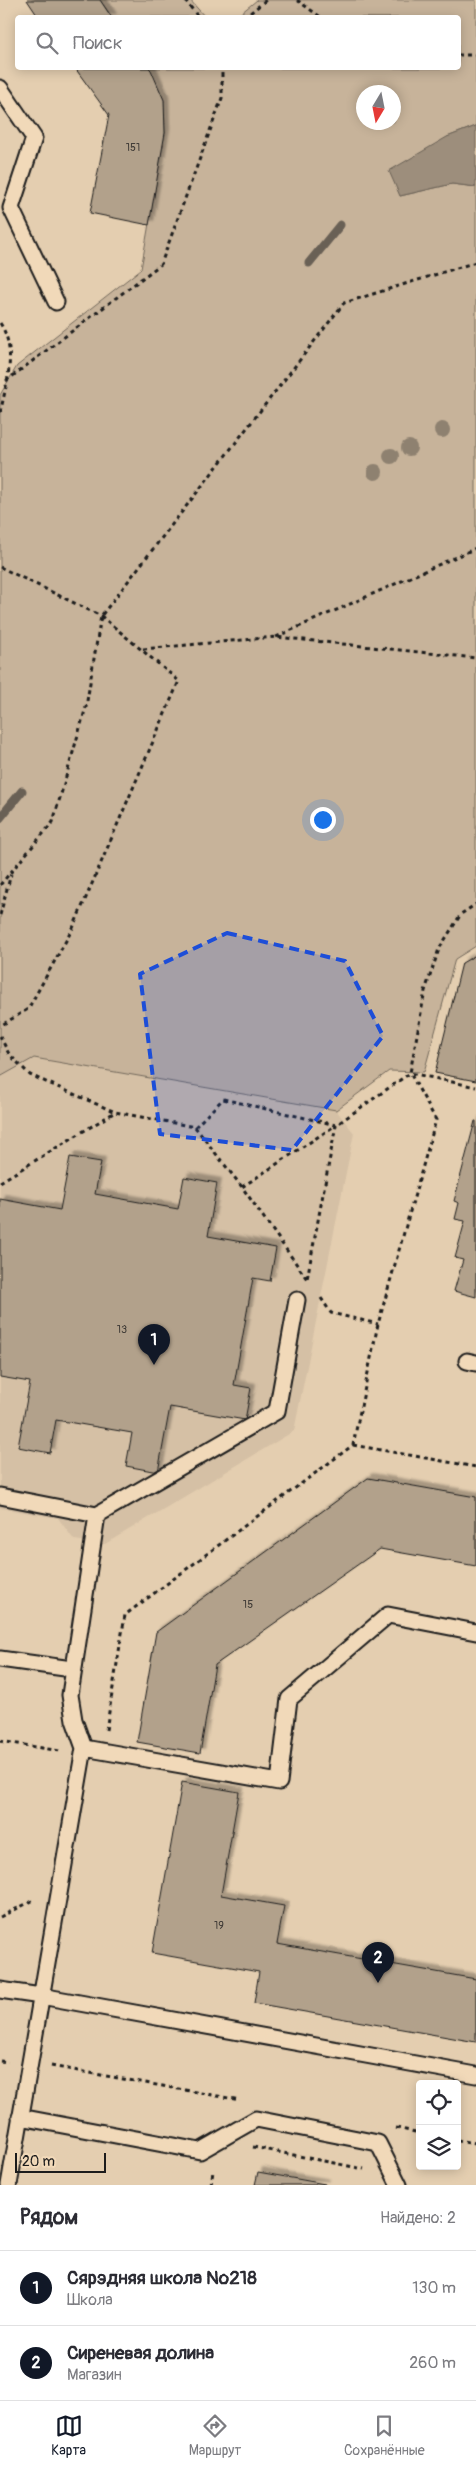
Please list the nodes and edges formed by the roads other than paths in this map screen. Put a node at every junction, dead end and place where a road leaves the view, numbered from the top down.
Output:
1 (0, 88) edge
2 (56, 302) dead end
3 (297, 1300) dead end
4 (0, 1496) edge
5 (97, 1515) junction
6 (476, 1632) edge
7 (0, 1659) edge
8 (72, 1670) junction
9 (83, 1752) junction
10 (0, 1990) edge
11 (41, 1996) junction
12 (476, 2075) edge
13 (20, 2117) junction
14 (9, 2185) edge
15 (399, 2185) edge

1 - 2 lane
3 - 5 lane
4 - 5 lane
5 - 8 lane
6 - 9 lane
7 - 8 lane
8 - 9 lane
9 - 11 lane
10 - 11 lane
11 - 12 lane
11 - 13 lane
13 - 14 lane
13 - 15 lane

